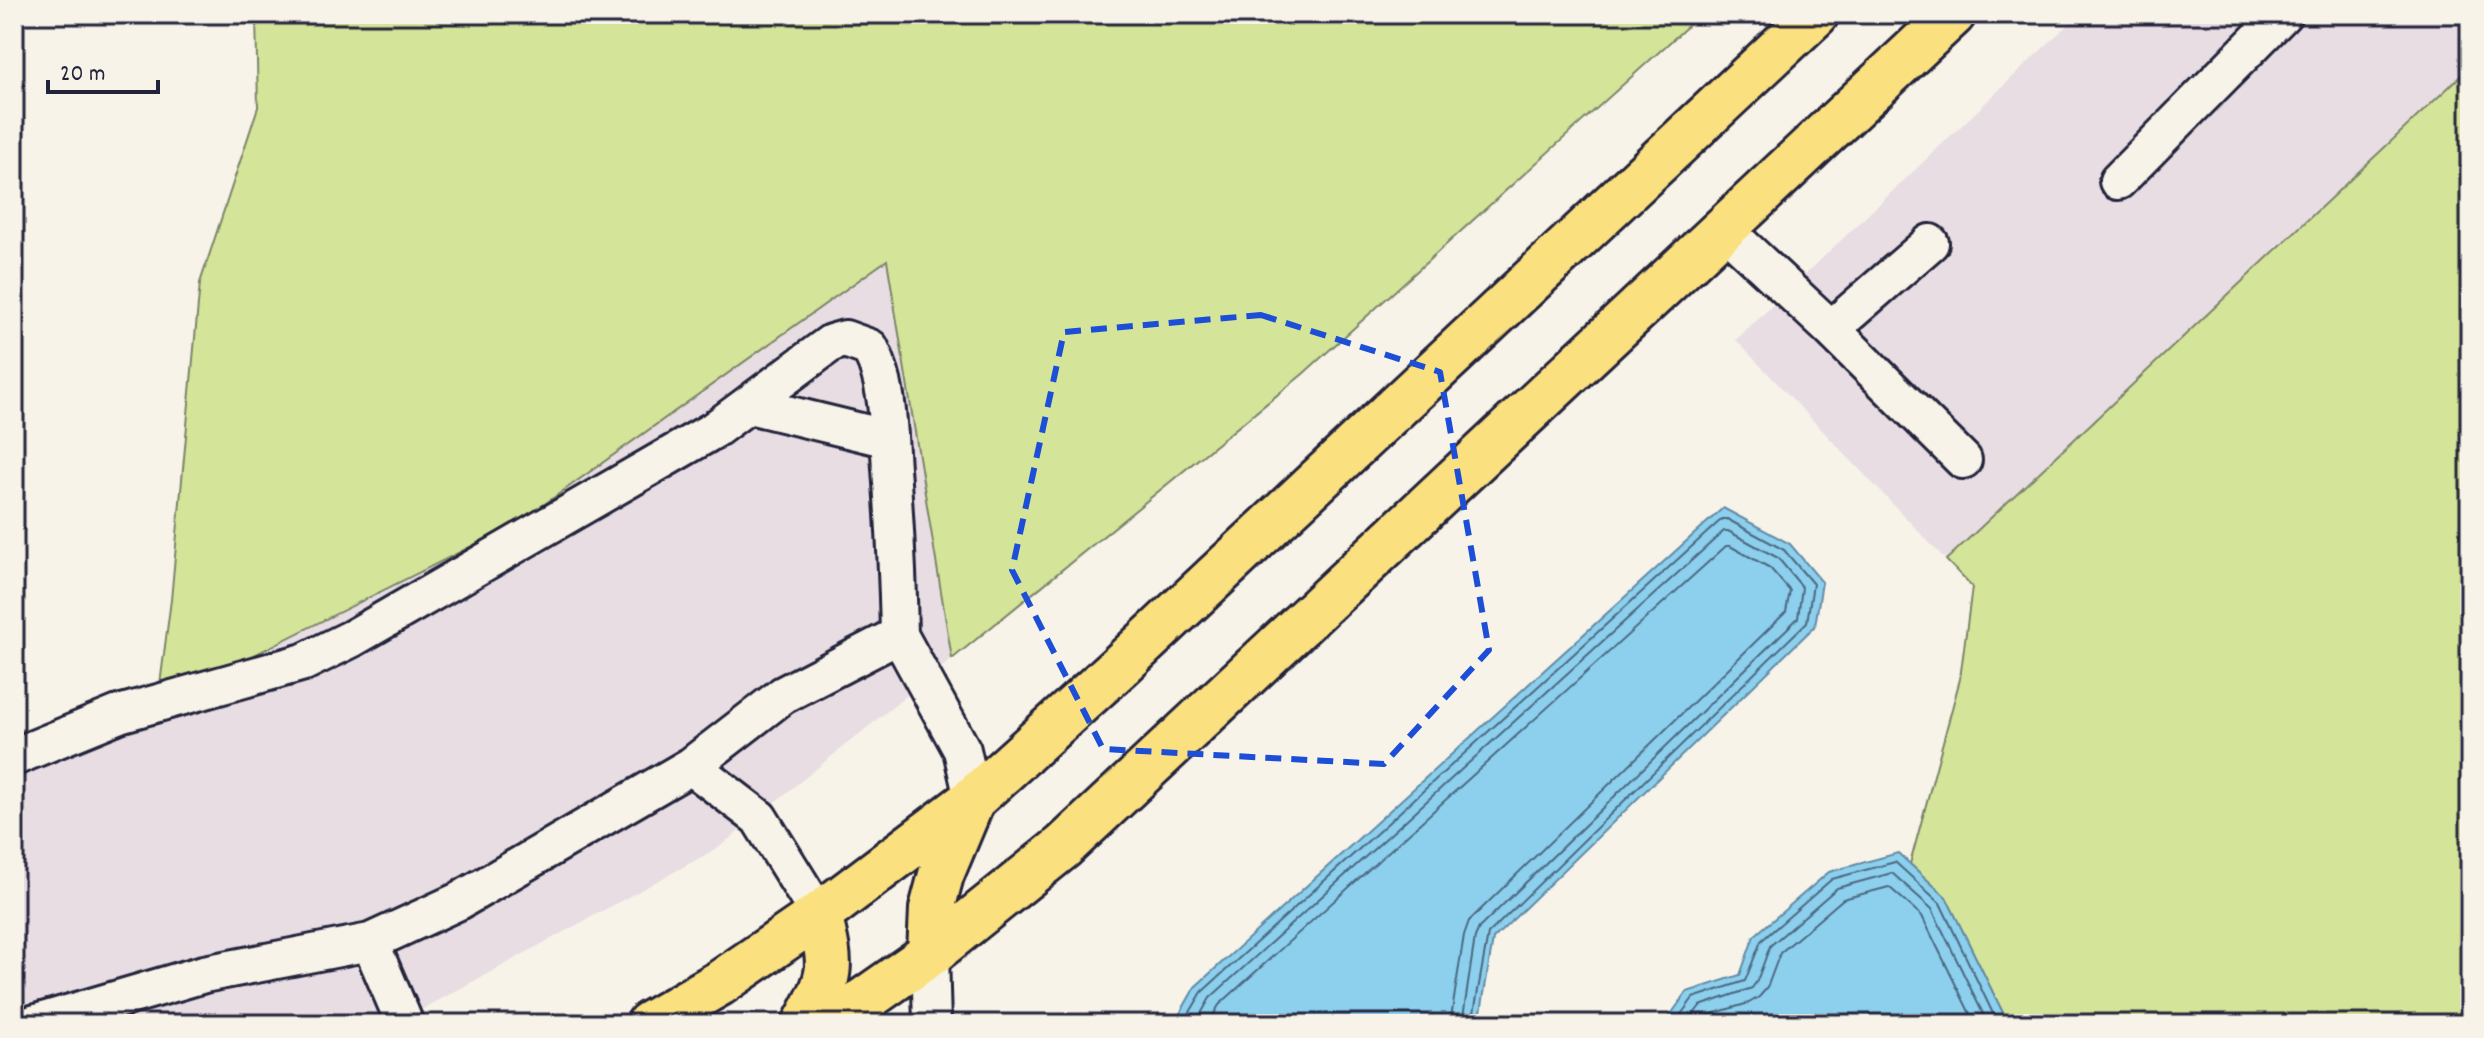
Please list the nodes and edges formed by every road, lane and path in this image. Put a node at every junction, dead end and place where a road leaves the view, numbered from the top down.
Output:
1 (1816, 14) edge
2 (1953, 14) edge
3 (2283, 14) edge
4 (2118, 181) dead end
5 (1724, 229) junction
6 (1930, 243) dead end
7 (1831, 329) junction
8 (749, 405) junction
9 (889, 439) junction
10 (1963, 460) dead end
11 (899, 635) junction
12 (14, 757) edge
13 (691, 766) junction
14 (973, 799) junction
15 (819, 915) junction
16 (370, 942) junction
17 (930, 954) junction
18 (33, 1024) edge
19 (405, 1024) edge
20 (649, 1024) edge
21 (805, 1024) edge
22 (830, 1024) edge
23 (932, 1024) edge

1 - 14 main road
2 - 5 main road
3 - 4 street
5 - 7 street
5 - 17 main road
6 - 7 street
7 - 10 street
8 - 9 street
8 - 9 street
8 - 12 street
9 - 11 street
11 - 13 street
11 - 14 street
13 - 15 street
13 - 16 street
14 - 15 main road
14 - 17 main road
15 - 20 main road
15 - 21 main road
16 - 18 street
16 - 19 street
17 - 22 main road
17 - 23 street

